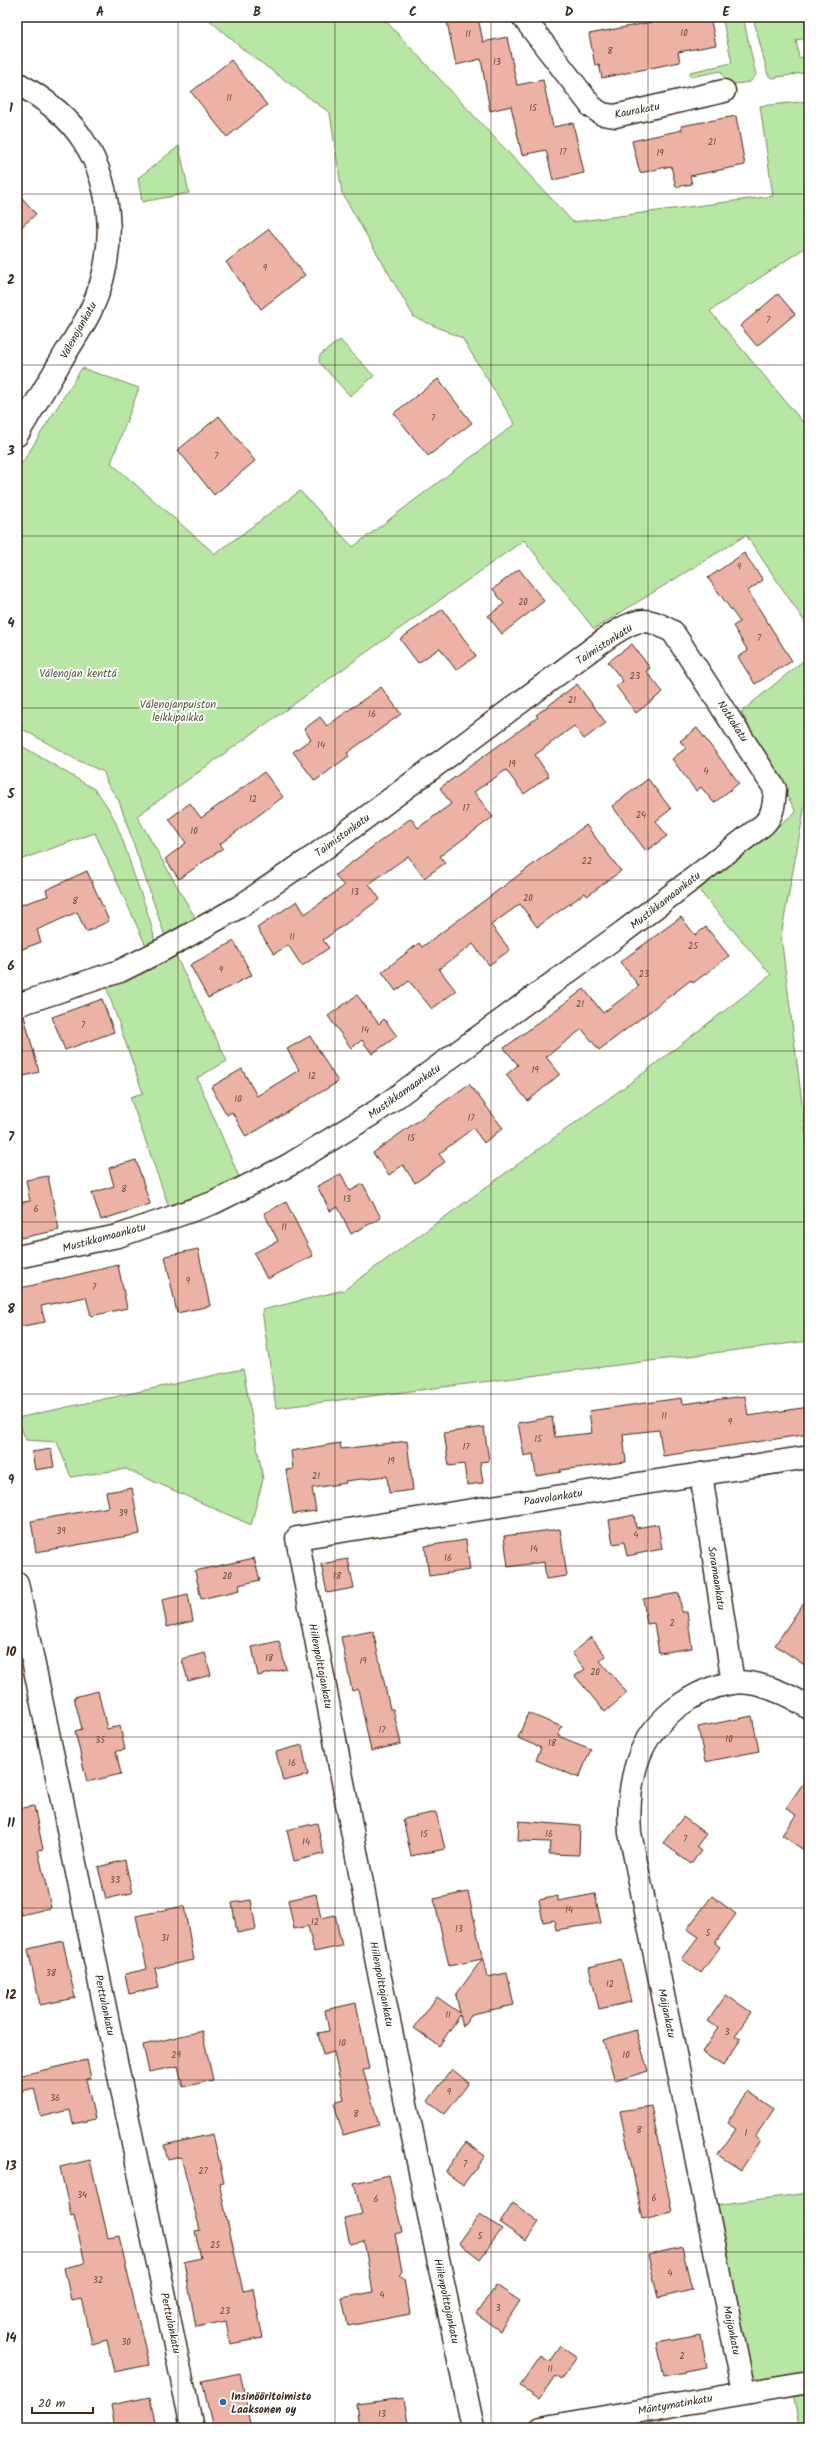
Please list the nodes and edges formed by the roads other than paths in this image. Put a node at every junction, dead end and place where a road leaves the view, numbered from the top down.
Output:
1 (523, 17) edge
2 (17, 83) edge
3 (724, 91) dead end
4 (17, 435) edge
5 (642, 620) joint
6 (746, 837) joint
7 (17, 1005) edge
8 (17, 1257) edge
9 (809, 1457) edge
10 (701, 1474) junction
11 (297, 1538) joint
12 (17, 1583) edge
13 (733, 1683) junction
14 (809, 1708) edge
15 (809, 2382) edge
16 (744, 2392) junction
17 (192, 2428) edge
18 (473, 2428) edge
19 (541, 2428) edge

1 - 3 street, Kaurakatu
2 - 4 street, Välenojankatu
5 - 6 street, Notkokatu
5 - 7 street, Taimistonkatu
6 - 8 street, Mustikkamaankatu
9 - 10 street, Paavolankatu
10 - 11 street, Paavolankatu
10 - 13 street, Soramaankatu
11 - 18 street, Hiilenpolttajankatu
12 - 17 street, Perttulankatu
13 - 14 street
13 - 16 street, Maijankatu
15 - 16 street, Mäntymatinkatu
16 - 19 street, Mäntymatinkatu

